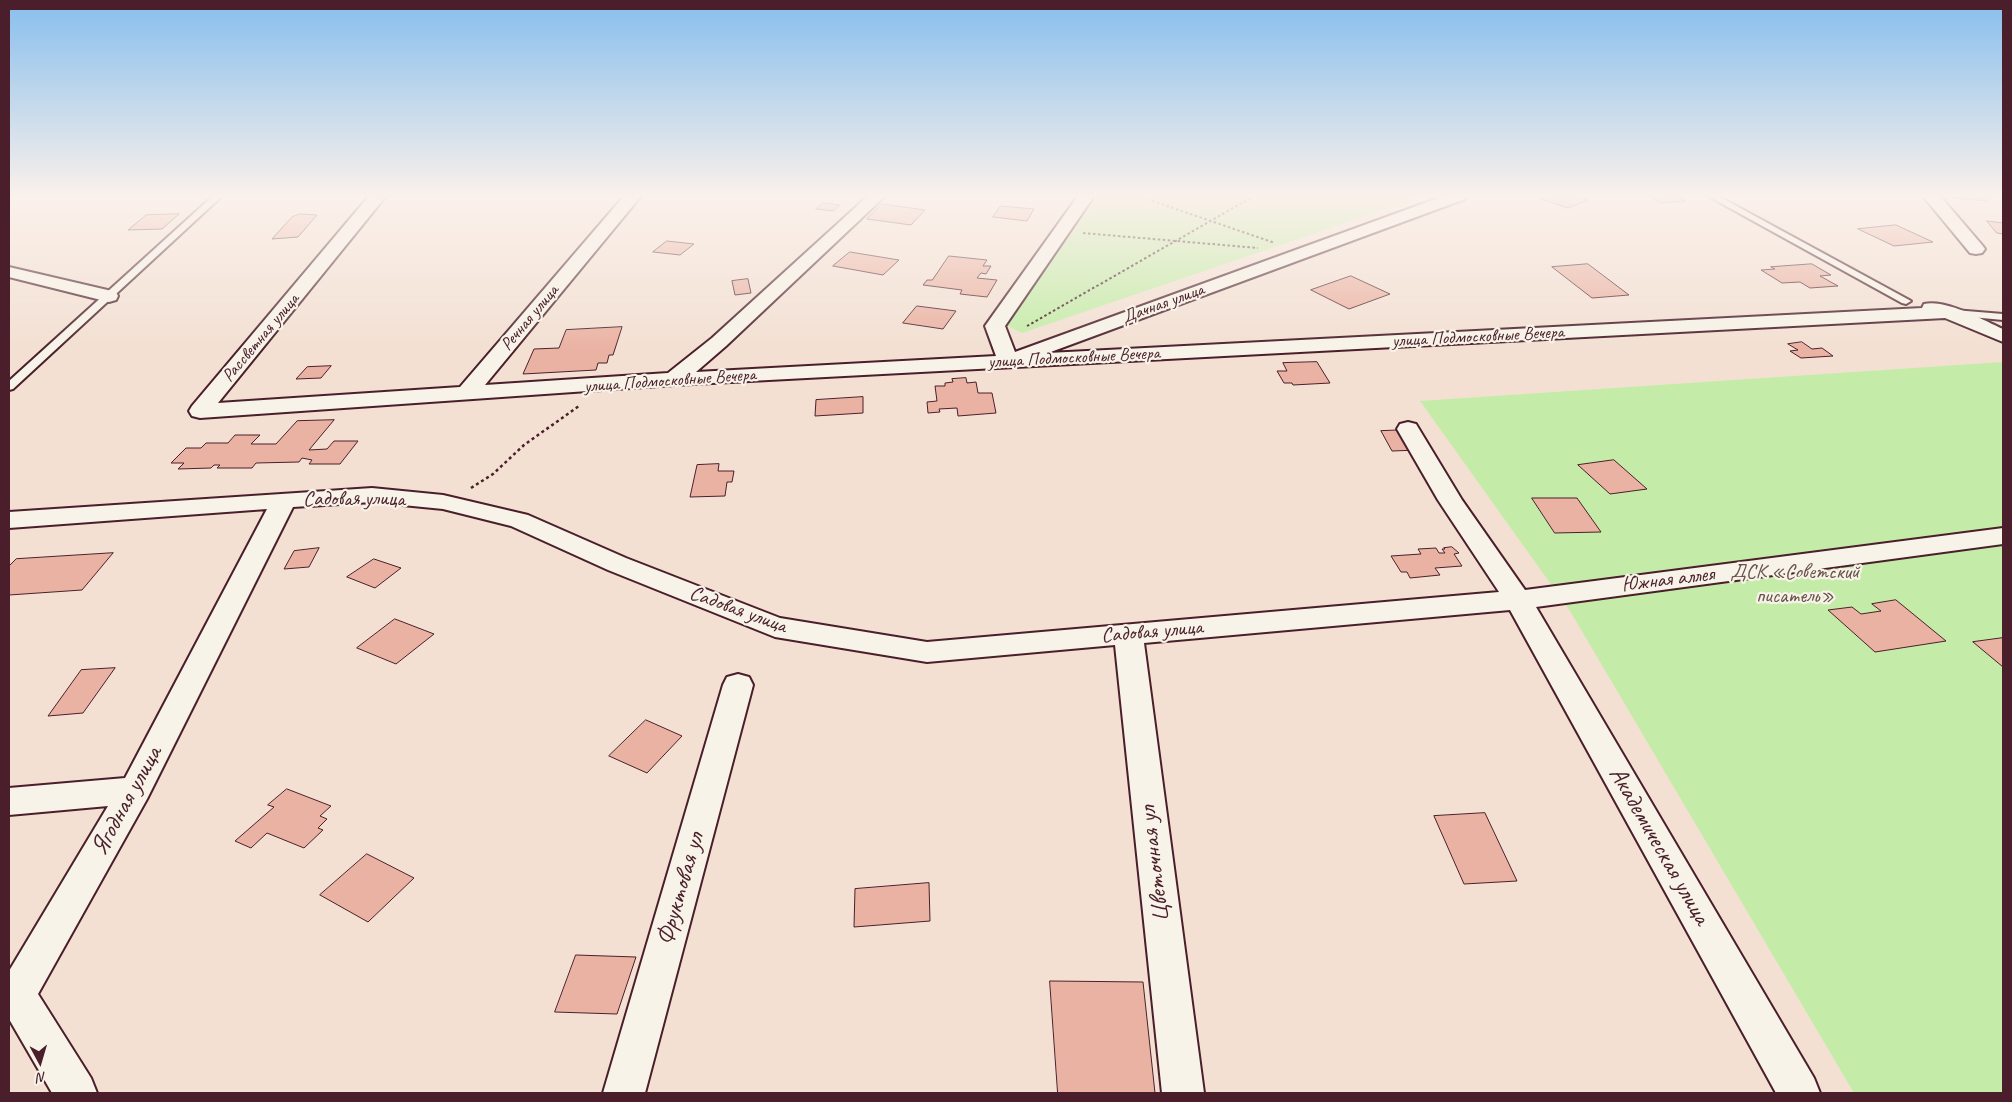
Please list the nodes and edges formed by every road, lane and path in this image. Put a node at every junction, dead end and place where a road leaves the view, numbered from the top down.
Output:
1 (162, 247) edge
2 (335, 247) edge
3 (589, 247) edge
4 (822, 247) edge
5 (1049, 247) edge
6 (1165, 247) edge
7 (1250, 247) edge
8 (1289, 247) edge
9 (1316, 247) edge
10 (1807, 247) edge
11 (1303, 252) junction
12 (9, 272) edge
13 (109, 296) junction
14 (1906, 301) joint
15 (1948, 312) junction
16 (2003, 317) edge
17 (1027, 326) dead end
18 (2003, 336) edge
19 (1008, 361) junction
20 (674, 379) junction
21 (608, 384) junction
22 (9, 386) edge
23 (466, 394) junction
24 (200, 411) joint
25 (1408, 429) dead end
26 (492, 474) dead end
27 (284, 500) junction
28 (9, 520) edge
29 (2003, 536) edge
30 (1530, 598) junction
31 (1128, 634) junction
32 (738, 685) dead end
33 (136, 790) junction
34 (9, 801) edge
35 (12, 1000) edge
36 (76, 1093) edge
37 (624, 1093) edge
38 (1183, 1093) edge
39 (1800, 1093) edge

1 - 13 lane
2 - 24 street, Рассветная улица
3 - 23 street, Речная улица
4 - 20 street
5 - 19 street
6 - 17 path
7 - 11 path
8 - 11 path
9 - 11 street, Дачная улица
10 - 14 lane
11 - 19 street, Дачная улица
12 - 13 street
13 - 22 lane
14 - 15 street
15 - 16 lane
15 - 18 street
15 - 19 street, улица Подмосковные Вечера
19 - 20 street, улица Подмосковные Вечера
20 - 21 street, улица Подмосковные Вечера
21 - 23 street, улица Подмосковные Вечера
21 - 26 path
23 - 24 street, улица Подмосковные Вечера
25 - 30 street, Академическая улица
27 - 28 street, Садовая улица
27 - 31 street, Садовая улица
27 - 33 street, Ягодная улица
29 - 30 street, Южная аллея
30 - 31 street, Садовая улица
30 - 39 street, Академическая улица
31 - 38 street, Цветочная ул
32 - 37 street, Фруктовая ул
33 - 34 street
33 - 35 street, Ягодная улица
35 - 36 street, Ягодная улица

